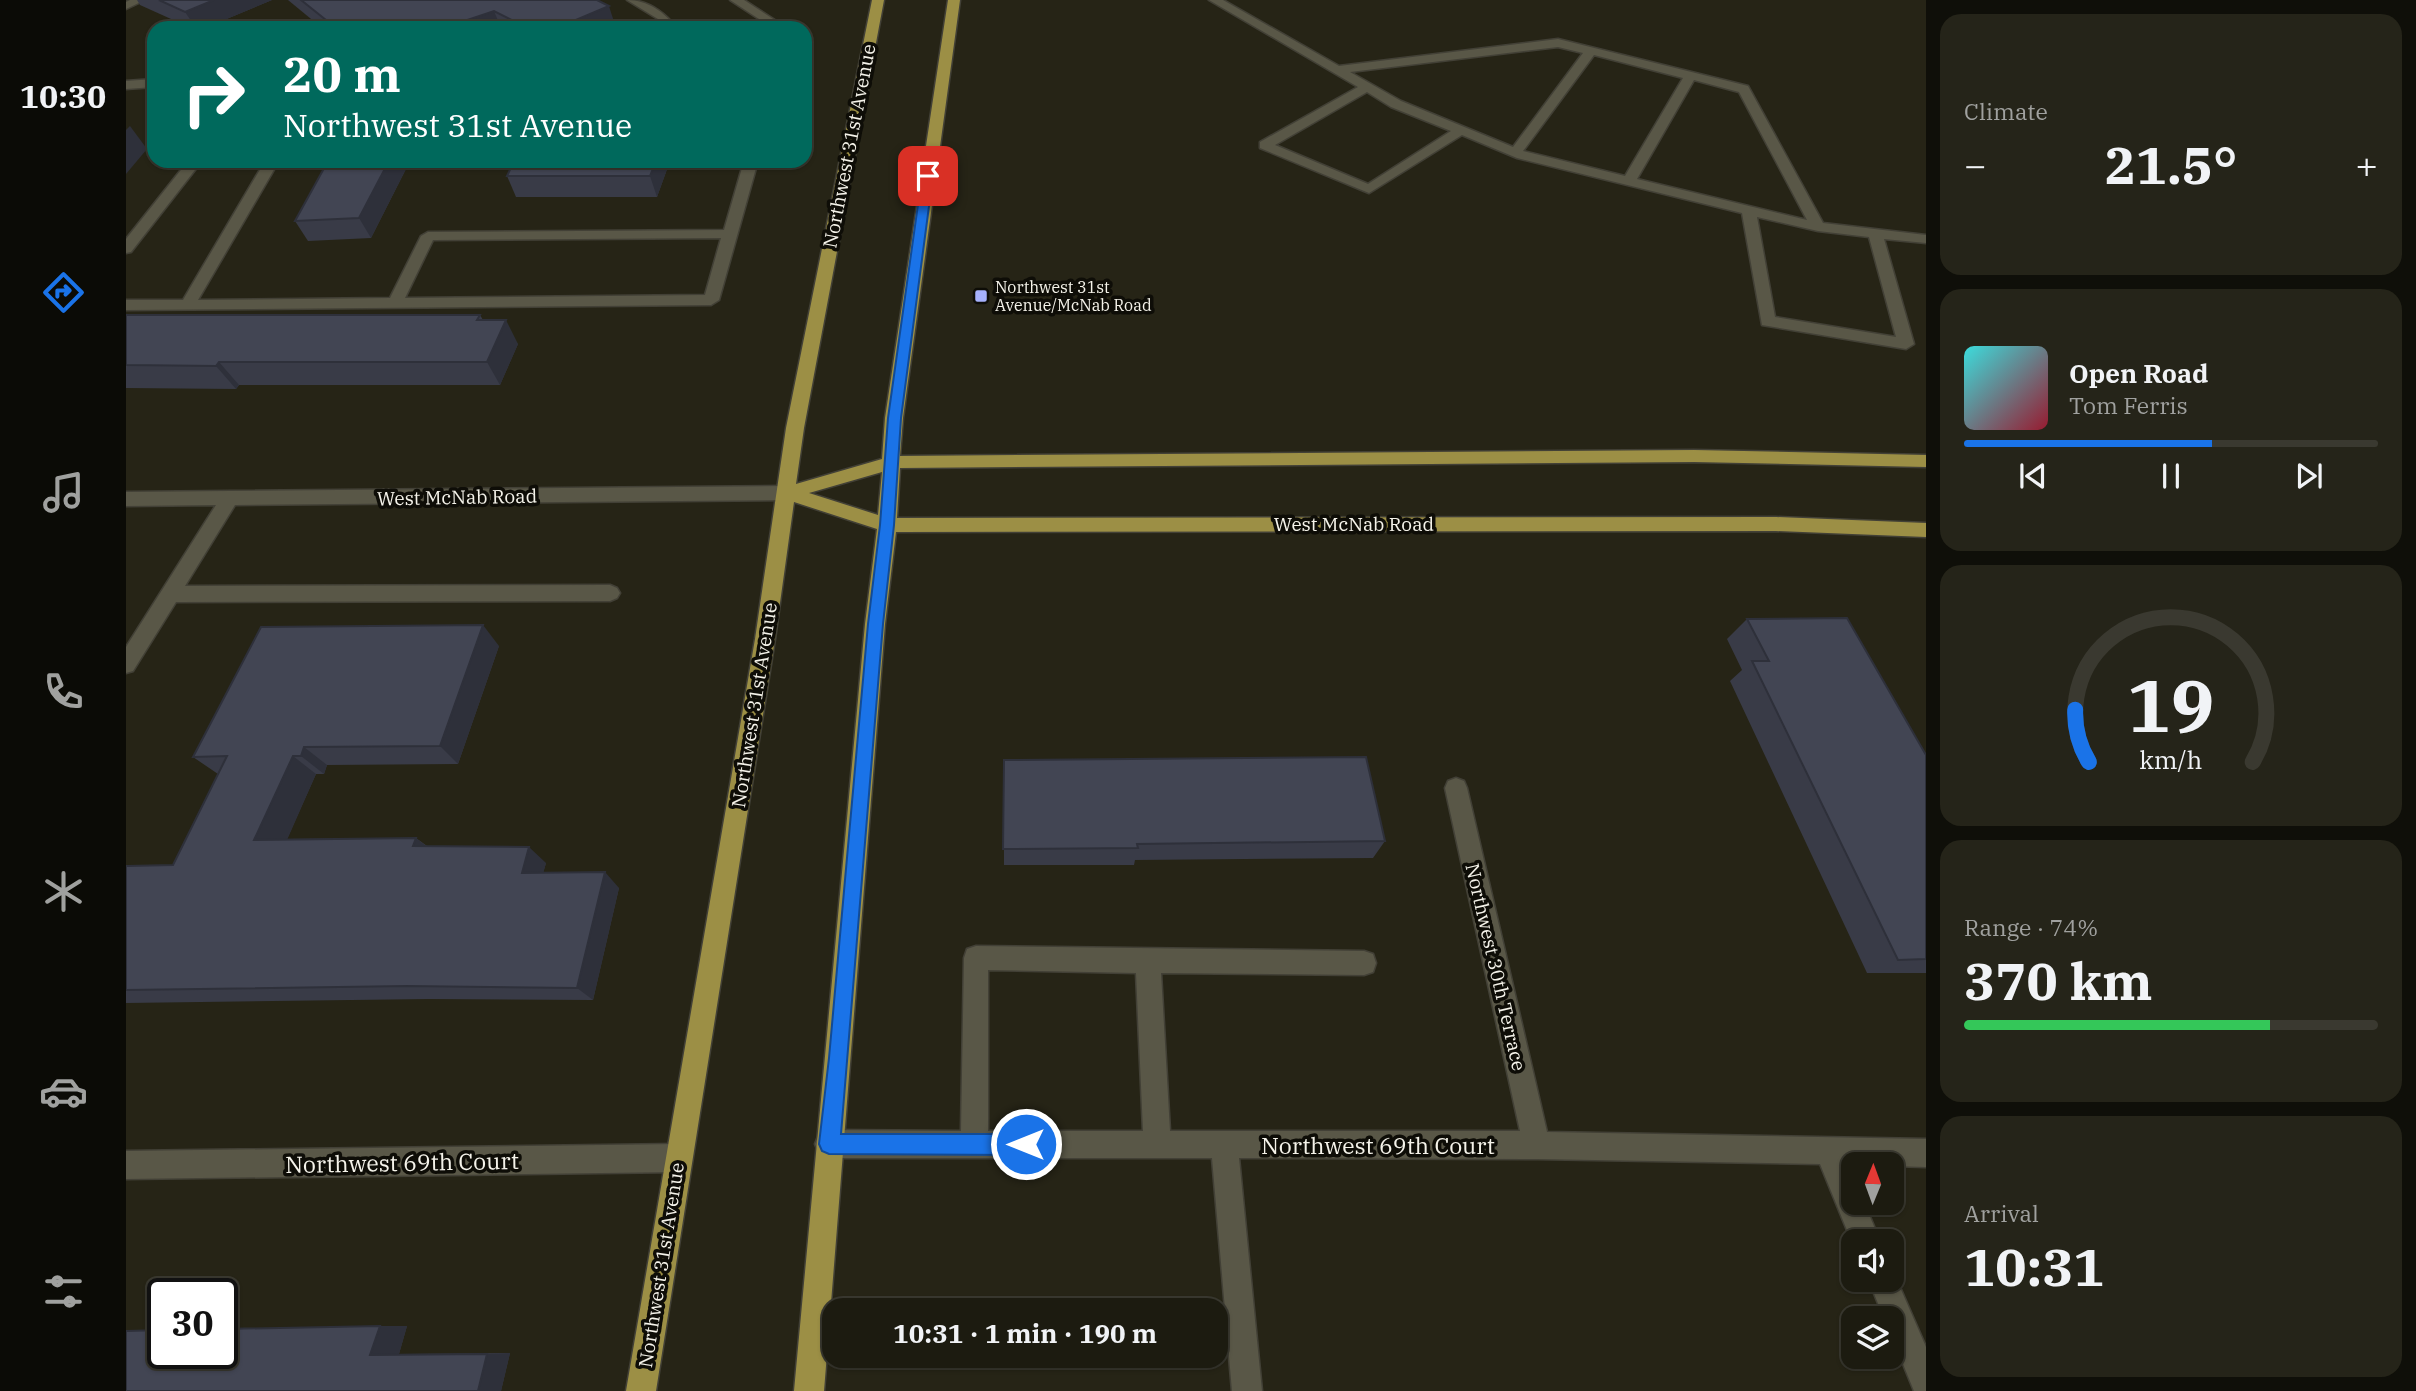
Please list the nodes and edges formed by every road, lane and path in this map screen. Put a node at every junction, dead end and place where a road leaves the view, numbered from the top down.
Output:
1 (139, 0) edge
2 (633, 0) edge
3 (736, 0) edge
4 (878, 0) edge
5 (954, 0) edge
6 (1215, 0) edge
7 (126, 6) edge
8 (665, 21) edge
9 (770, 21) edge
10 (1591, 51) junction
11 (1337, 70) junction
12 (1690, 76) junction
13 (147, 84) edge
14 (126, 85) edge
15 (1367, 88) junction
16 (1461, 130) junction
17 (1515, 153) junction
18 (190, 168) edge
19 (268, 168) edge
20 (749, 168) edge
21 (1629, 181) junction
22 (1749, 210) junction
23 (1818, 227) junction
24 (730, 233) junction
25 (1875, 233) junction
26 (1926, 239) edge
27 (126, 250) edge
28 (396, 303) junction
29 (188, 304) junction
30 (126, 305) edge
31 (1926, 461) edge
32 (892, 462) junction
33 (787, 493) junction
34 (126, 499) edge
35 (229, 499) junction
36 (887, 525) junction
37 (1926, 530) edge
38 (610, 593) dead end
39 (169, 594) junction
40 (126, 665) edge
41 (1456, 788) dead end
42 (1148, 961) junction
43 (1364, 963) dead end
44 (829, 1144) junction
45 (974, 1144) junction
46 (1157, 1144) junction
47 (1537, 1145) junction
48 (1224, 1146) junction
49 (1828, 1151) junction
50 (1926, 1153) edge
51 (678, 1158) junction
52 (126, 1165) edge
53 (1861, 1229) edge
54 (1888, 1292) edge
55 (1926, 1383) edge
56 (641, 1391) edge
57 (809, 1391) edge
58 (1247, 1391) edge

1 - 7 street
2 - 8 street
3 - 9 street
4 - 33 main road, Northwest 31st Avenue
5 - 32 main road
6 - 11 street
10 - 11 street
10 - 12 street
10 - 17 street
11 - 15 street
12 - 21 street
12 - 23 street
13 - 14 street
15 - 16 street
15 - 16 street
16 - 17 street
17 - 21 street
18 - 27 street
19 - 29 street
20 - 24 street
21 - 22 street
22 - 23 street
22 - 25 street
23 - 25 street
24 - 28 street
24 - 28 street
25 - 26 street
28 - 29 street
29 - 30 street
31 - 32 main road, West McNab Road
32 - 33 main road, West McNab Road
32 - 36 main road
33 - 35 street, West McNab Road
33 - 36 main road, West McNab Road
33 - 51 main road, Northwest 31st Avenue
34 - 35 street, West McNab Road
35 - 39 street
36 - 37 main road, West McNab Road
36 - 44 main road
38 - 39 street
39 - 40 street
41 - 47 street, Northwest 30th Terrace
42 - 43 street
42 - 45 street
42 - 46 street
44 - 45 street, Northwest 69th Court
44 - 57 main road
45 - 46 street, Northwest 69th Court
46 - 48 street, Northwest 69th Court
47 - 48 street, Northwest 69th Court
47 - 49 street, Northwest 69th Court
48 - 58 street
49 - 50 street, Northwest 69th Court
49 - 53 street
51 - 52 street, Northwest 69th Court
51 - 56 main road, Northwest 31st Avenue
54 - 55 street

